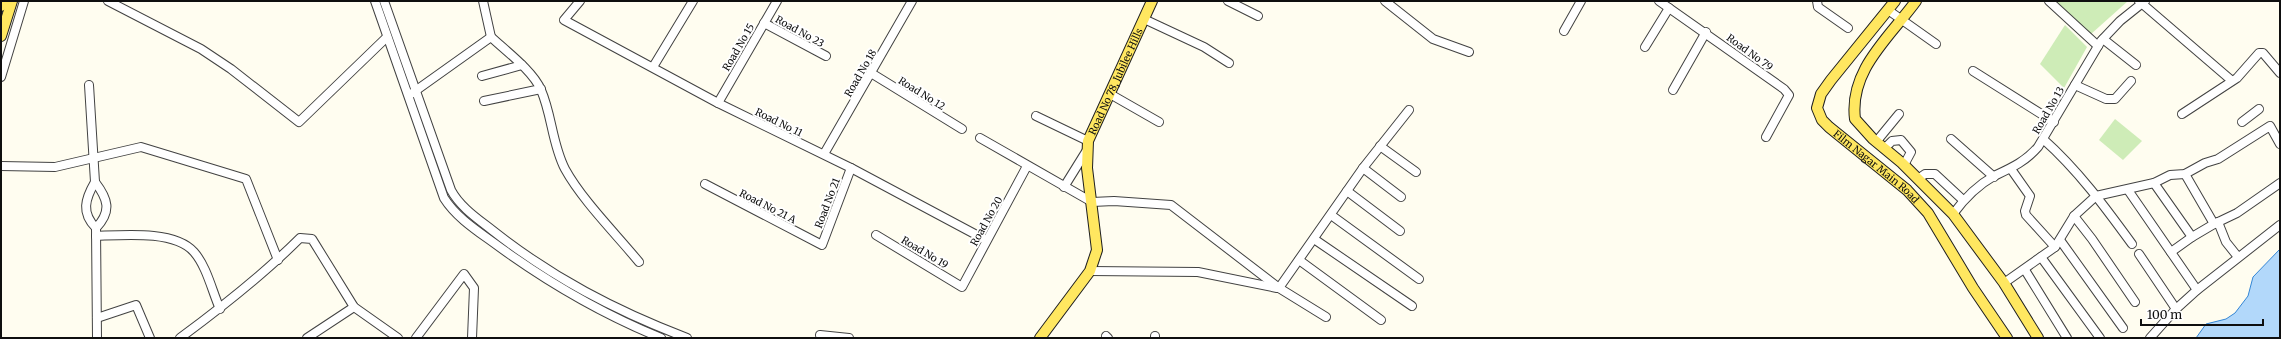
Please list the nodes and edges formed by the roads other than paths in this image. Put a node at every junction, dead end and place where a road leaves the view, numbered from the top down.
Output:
1 (3, 1) edge
2 (12, 1) edge
3 (24, 1) edge
4 (108, 1) edge
5 (375, 1) edge
6 (384, 1) edge
7 (483, 1) edge
8 (580, 1) edge
9 (693, 1) edge
10 (776, 1) edge
11 (912, 1) edge
12 (1152, 1) edge
13 (1228, 1) edge
14 (1385, 1) edge
15 (1582, 1) edge
16 (1659, 1) edge
17 (1817, 1) edge
18 (1895, 1) edge
19 (1916, 1) edge
20 (2049, 1) edge
21 (2142, 2) edge
22 (1, 6) edge
23 (1670, 8) junction
24 (1888, 10) junction
25 (1258, 16) dead end
26 (1144, 19) junction
27 (1903, 19) junction
28 (764, 22) junction
29 (1848, 28) dead end
30 (1564, 31) dead end
31 (1706, 32) junction
32 (1, 36) edge
33 (387, 36) junction
34 (491, 37) junction
35 (2100, 42) junction
36 (1936, 44) dead end
37 (1645, 47) dead end
38 (1469, 52) dead end
39 (826, 56) dead end
40 (1229, 63) dead end
41 (522, 65) junction
42 (2136, 65) dead end
43 (653, 67) junction
44 (1973, 71) dead end
45 (871, 73) junction
46 (2280, 73) edge
47 (482, 76) dead end
48 (1, 77) edge
49 (2231, 80) junction
50 (2131, 81) dead end
51 (89, 85) dead end
52 (2075, 85) junction
53 (541, 89) junction
54 (1673, 90) dead end
55 (415, 92) junction
56 (1110, 94) junction
57 (408, 97) junction
58 (484, 101) dead end
59 (718, 103) junction
60 (2259, 109) dead end
61 (1409, 110) dead end
62 (1899, 114) dead end
63 (2182, 114) dead end
64 (1036, 116) dead end
65 (1159, 122) dead end
66 (2054, 122) junction
67 (2242, 122) dead end
68 (962, 130) dead end
69 (1766, 137) dead end
70 (980, 138) dead end
71 (1951, 139) dead end
72 (2043, 139) junction
73 (2280, 144) edge
74 (1881, 145) junction
75 (1088, 146) junction
76 (1380, 146) junction
77 (824, 154) junction
78 (93, 158) junction
79 (1904, 165) junction
80 (1, 166) edge
81 (1027, 166) junction
82 (851, 168) junction
83 (1363, 168) junction
84 (2011, 169) junction
85 (1416, 172) dead end
86 (2185, 174) junction
87 (1994, 177) junction
88 (1918, 179) junction
89 (95, 182) junction
90 (2154, 183) junction
91 (2280, 183) edge
92 (705, 184) dead end
93 (1064, 187) junction
94 (2128, 190) junction
95 (1347, 191) junction
96 (2096, 196) junction
97 (1401, 197) dead end
98 (1963, 200) junction
99 (1092, 202) junction
100 (1953, 214) junction
101 (1331, 215) junction
102 (2074, 216) junction
103 (2216, 223) junction
104 (2280, 225) edge
105 (1400, 231) dead end
106 (96, 232) junction
107 (876, 235) dead end
108 (2192, 238) junction
109 (1314, 239) junction
110 (986, 240) junction
111 (2057, 244) junction
112 (2132, 244) dead end
113 (822, 245) joint
114 (2171, 252) junction
115 (2139, 254) dead end
116 (2041, 257) junction
117 (2238, 257) junction
118 (278, 260) junction
119 (1298, 260) junction
120 (639, 262) dead end
121 (2025, 270) junction
122 (1090, 271) junction
123 (1419, 279) dead end
124 (2004, 283) junction
125 (962, 287) joint
126 (1279, 288) junction
127 (2197, 290) junction
128 (2135, 302) dead end
129 (1412, 306) dead end
130 (354, 307) junction
131 (220, 309) junction
132 (2176, 309) junction
133 (1326, 317) dead end
134 (96, 318) junction
135 (1381, 320) dead end
136 (2123, 328) dead end
137 (820, 335) dead end
138 (97, 338) edge
139 (150, 338) edge
140 (180, 338) edge
141 (307, 338) edge
142 (398, 338) edge
143 (416, 338) edge
144 (472, 338) edge
145 (661, 338) edge
146 (687, 338) edge
147 (849, 338) edge
148 (1040, 338) edge
149 (2007, 338) edge
150 (2038, 338) edge
151 (2068, 338) edge
152 (2100, 338) edge
153 (2150, 338) edge

1 - 22 main road
2 - 32 main road
3 - 48 street
4 - 33 street
5 - 33 street
6 - 55 street
7 - 34 street
8 - 43 street, Road No 11
9 - 43 street
10 - 28 street, Road No 15
11 - 45 street, Road No 18
12 - 26 main road, Road No 78, Jubilee Hills
13 - 25 street
14 - 38 street
15 - 30 street
16 - 23 street, Road No 79
17 - 29 street
18 - 24 main road, Film Nagar Main Road
19 - 27 main road, Film Nagar Main Road
20 - 35 street
21 - 35 street, Road No 13
21 - 49 street
23 - 31 street, Road No 79
23 - 37 street
24 - 27 street
24 - 149 main road, Film Nagar Main Road
26 - 40 street
26 - 56 main road, Road No 78, Jubilee Hills
27 - 36 street
27 - 74 main road, Film Nagar Main Road
28 - 39 street, Road No 23
28 - 59 street, Road No 15
31 - 54 street
31 - 69 street, Road No 79
33 - 57 street
34 - 41 street
34 - 55 street
35 - 42 street
35 - 52 street, Road No 13
41 - 47 street
41 - 53 street
43 - 59 street, Road No 11
44 - 66 street
45 - 68 street, Road No 12
45 - 77 street, Road No 18
46 - 49 street
49 - 63 street
50 - 52 street
51 - 78 street
52 - 66 street, Road No 13
53 - 58 street
53 - 120 street
55 - 57 street
55 - 146 street
56 - 65 street
56 - 75 main road, Road No 78, Jubilee Hills
57 - 145 street
59 - 77 street, Road No 11
60 - 67 street
61 - 76 street
62 - 74 street
64 - 75 street
66 - 72 street, Road No 13
70 - 81 street
71 - 87 street
72 - 84 street, Road No 13
72 - 96 street
73 - 86 street
74 - 79 main road, Film Nagar Main Road
74 - 79 street
75 - 93 street
75 - 99 main road, Road No 78, Jubilee Hills
76 - 83 street
76 - 85 street
77 - 82 street, Road No 11
78 - 80 street
78 - 89 street
78 - 118 street
79 - 88 main road, Film Nagar Main Road
81 - 93 street
81 - 110 street, Road No 20
82 - 110 street, Road No 11
82 - 113 street, Road No 21
83 - 95 street
83 - 97 street
84 - 87 street, Road No 13
84 - 111 street
86 - 90 street
86 - 103 street
87 - 98 street, Road No 13
88 - 98 street
88 - 100 main road, Film Nagar Main Road
89 - 106 street
89 - 106 street
90 - 94 street
90 - 108 street
91 - 103 street
92 - 113 street, Road No 21 A
93 - 99 street
94 - 96 street
94 - 114 street
95 - 101 street
95 - 105 street
96 - 102 street
96 - 112 street
98 - 100 street, Road No 13
99 - 122 main road, Road No 78, Jubilee Hills
99 - 126 street
100 - 124 main road, Film Nagar Main Road
101 - 109 street
101 - 123 street
102 - 111 street
102 - 128 street
103 - 108 street
103 - 117 street
104 - 117 street
106 - 131 street
106 - 134 street
107 - 125 street, Road No 19
108 - 114 street
109 - 119 street
109 - 129 street
110 - 125 street, Road No 20
111 - 116 street
111 - 136 street
114 - 127 street
115 - 132 street
116 - 121 street
116 - 152 street
117 - 127 street
118 - 130 street
118 - 131 street
119 - 126 street
119 - 135 street
121 - 124 street
121 - 151 street
122 - 126 street
122 - 148 main road, Road No 78, Jubilee Hills
124 - 150 main road, Film Nagar Main Road
126 - 133 street
127 - 132 street
130 - 141 street
130 - 142 street
131 - 140 street
132 - 153 street
134 - 138 street
134 - 139 street
137 - 147 street
143 - 144 street

